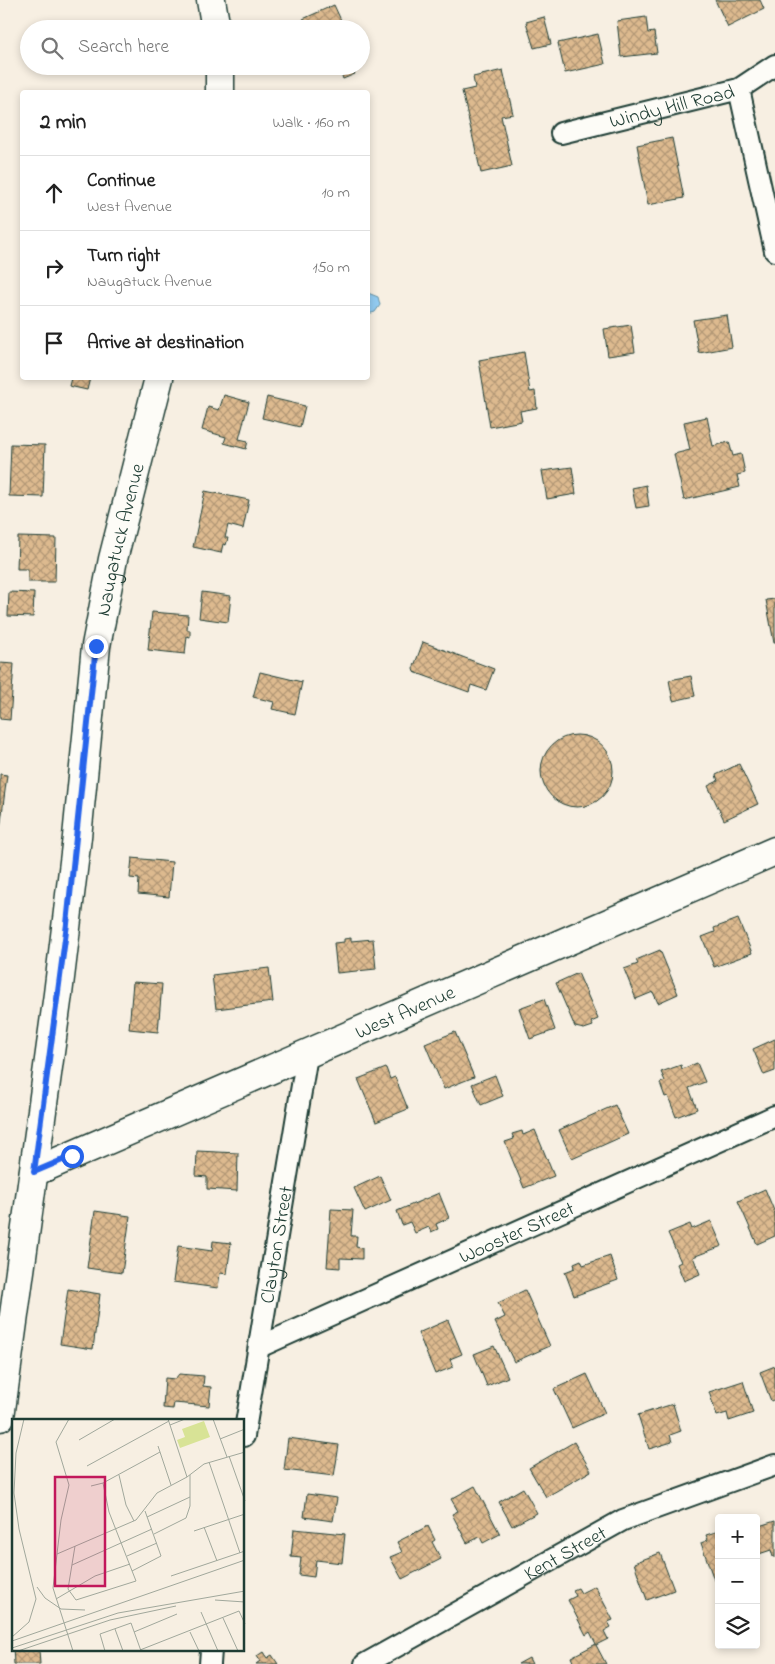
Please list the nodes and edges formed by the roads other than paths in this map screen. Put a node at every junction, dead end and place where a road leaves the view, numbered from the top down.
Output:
1 (211, 0) edge
2 (214, 20) edge
3 (775, 65) edge
4 (220, 75) edge
5 (739, 89) junction
6 (220, 90) edge
7 (561, 133) dead end
8 (775, 251) edge
9 (158, 380) edge
10 (775, 851) edge
11 (307, 1055) junction
12 (775, 1116) edge
13 (34, 1172) junction
14 (259, 1346) junction
15 (0, 1417) edge
16 (245, 1430) edge
17 (775, 1466) edge
18 (365, 1664) edge

1 - 2 main road
3 - 5 street, Windy Hill Road
4 - 6 main road
5 - 7 street, Windy Hill Road
5 - 8 street
9 - 13 main road, Naugatuck Avenue
10 - 11 main road, West Avenue
11 - 13 main road, West Avenue
11 - 14 street, Clayton Street
12 - 14 street, Wooster Street
13 - 15 main road, Naugatuck Avenue
14 - 16 street, Clayton Street
17 - 18 street, Kent Street

